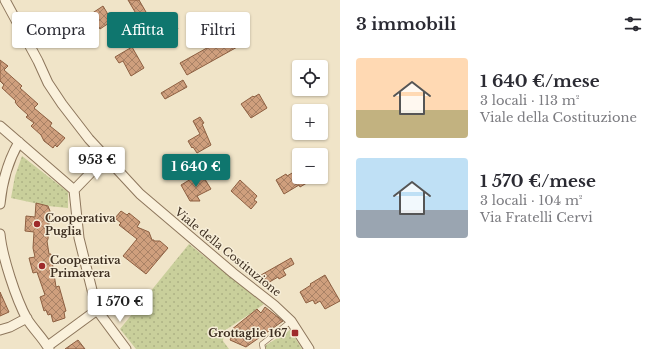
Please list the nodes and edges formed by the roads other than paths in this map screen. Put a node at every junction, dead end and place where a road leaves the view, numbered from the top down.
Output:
1 (5, 0) edge
2 (0, 126) edge
3 (19, 142) junction
4 (106, 157) junction
5 (74, 190) junction
6 (0, 204) edge
7 (0, 234) edge
8 (97, 310) junction
9 (27, 318) junction
10 (291, 321) junction
11 (0, 330) edge
12 (48, 347) edge
13 (126, 349) edge
14 (263, 349) edge
15 (309, 349) edge

1 - 4 street, Viale della Costituzione
2 - 3 street
3 - 5 street
3 - 6 street
4 - 5 street
4 - 10 street, Viale della Costituzione
5 - 8 street
7 - 9 street
8 - 12 street
8 - 13 street
9 - 11 street
9 - 12 street
10 - 14 lane
10 - 15 street, Viale della Costituzione

